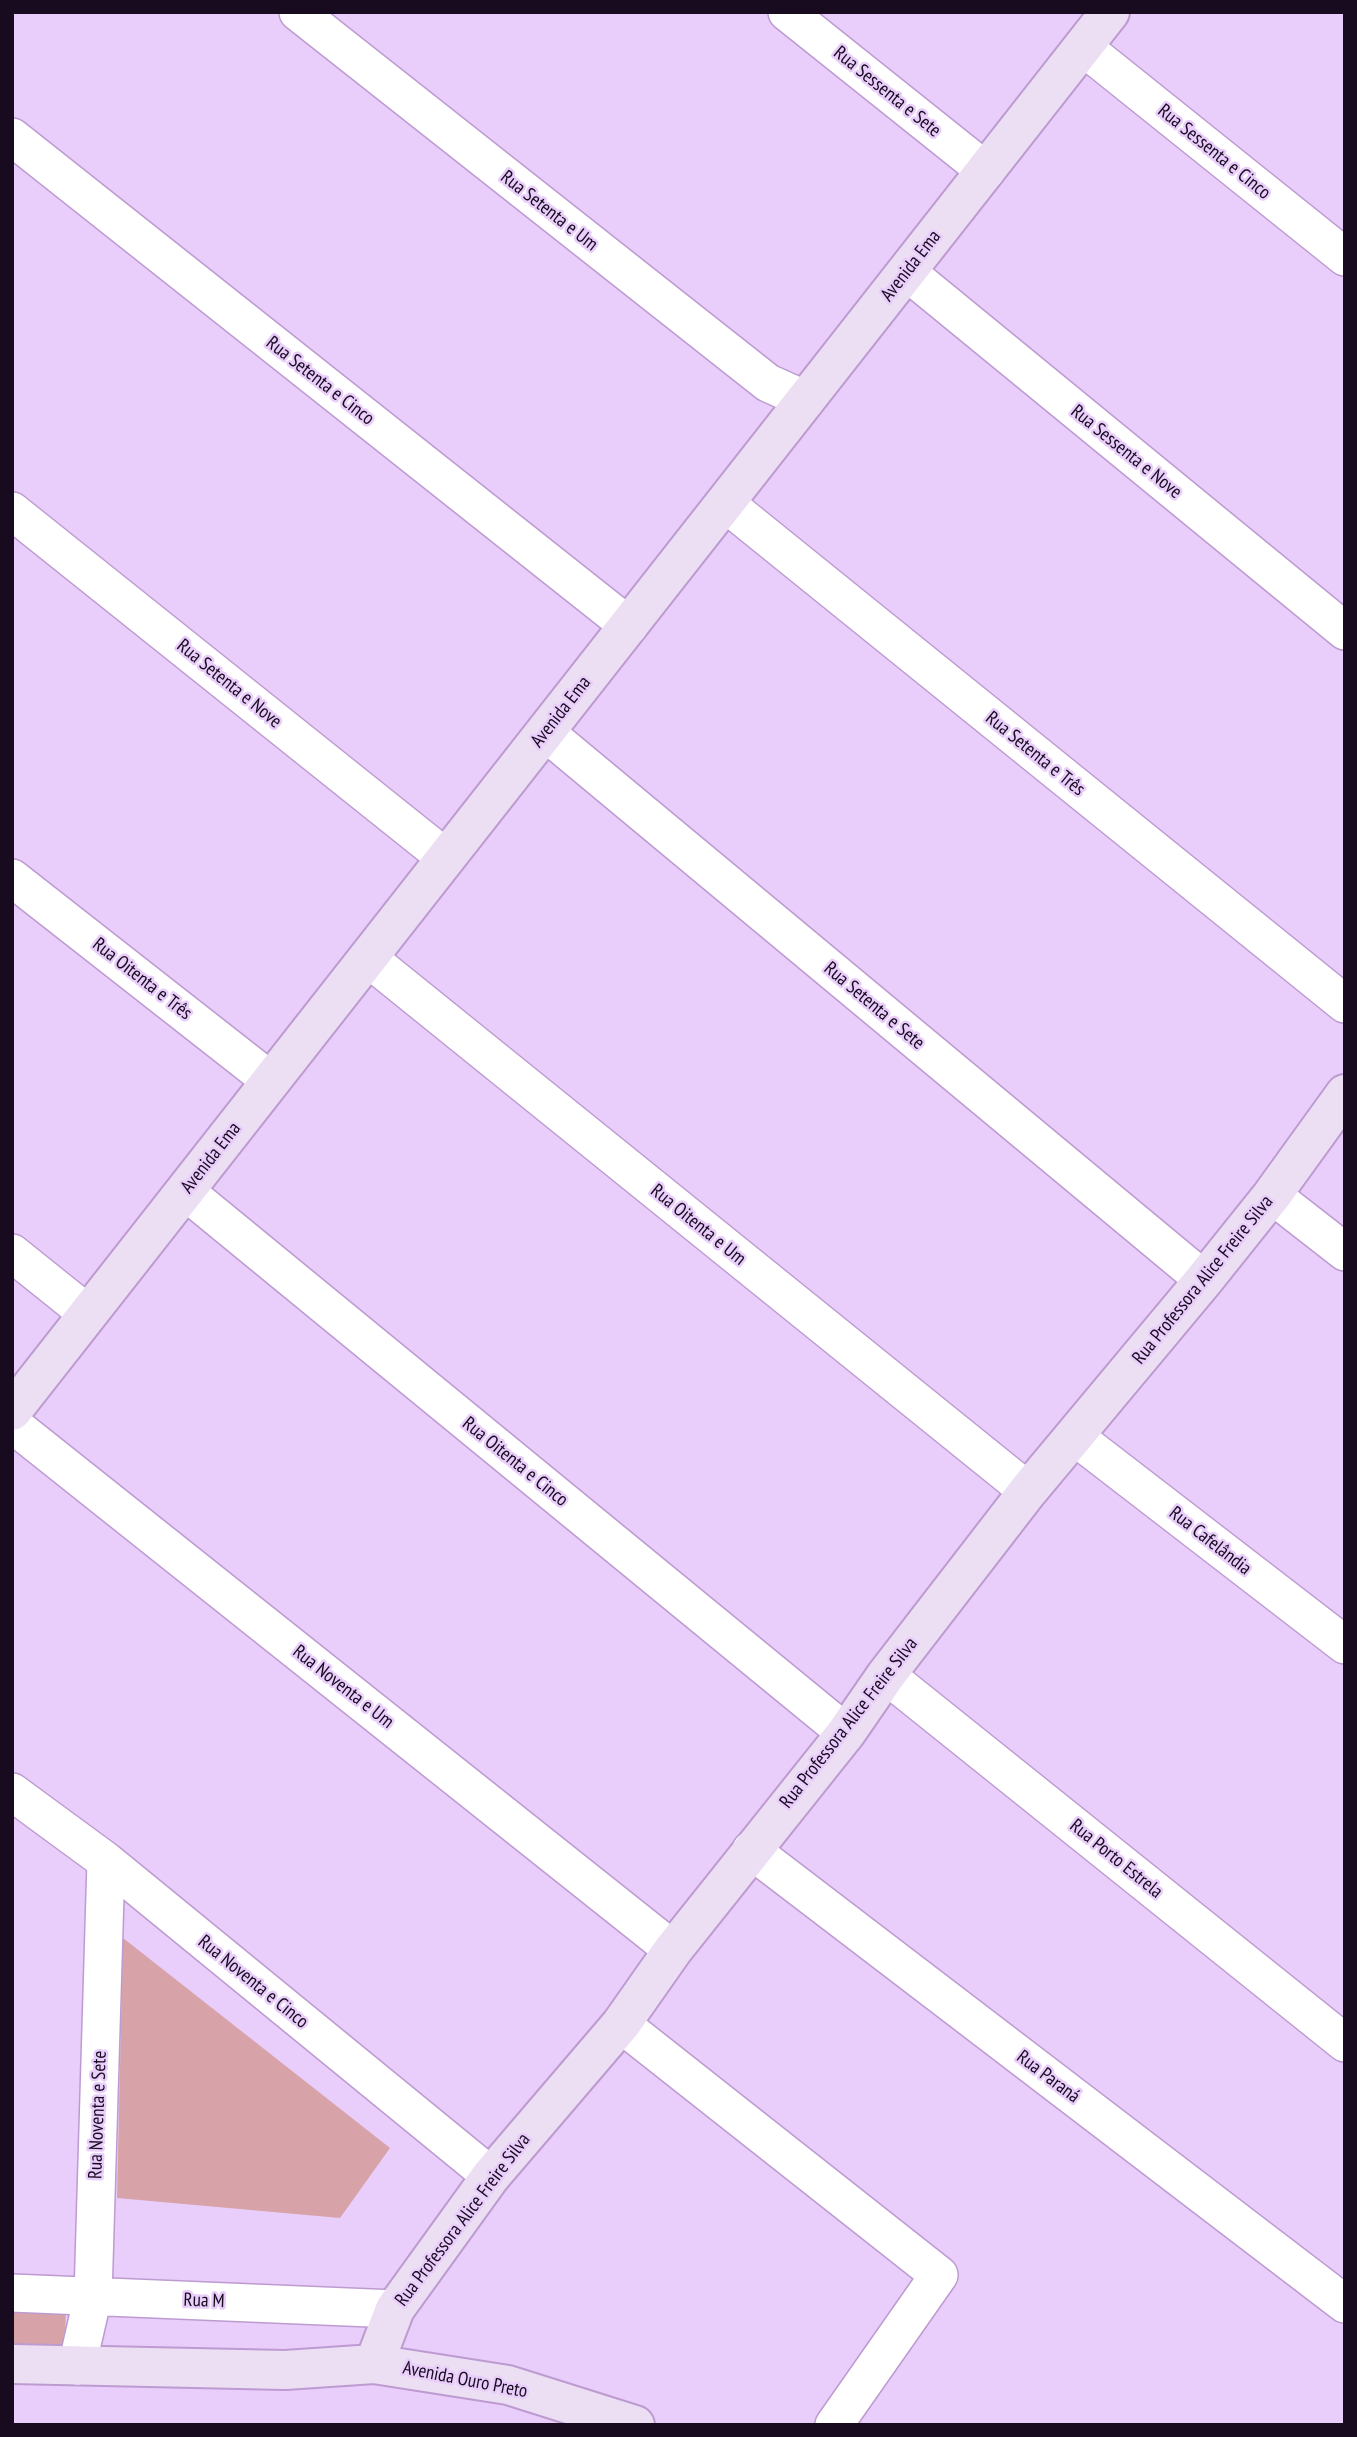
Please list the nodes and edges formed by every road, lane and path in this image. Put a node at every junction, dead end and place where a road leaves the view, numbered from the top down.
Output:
1 (298, 12) edge
2 (787, 12) edge
3 (1110, 12) edge
4 (1083, 47) junction
5 (12, 137) edge
6 (986, 171) junction
7 (1345, 257) edge
8 (906, 272) junction
9 (806, 400) junction
10 (725, 503) junction
11 (12, 510) edge
12 (629, 626) junction
13 (1345, 631) edge
14 (545, 732) junction
15 (446, 858) junction
16 (12, 878) edge
17 (368, 958) junction
18 (1345, 1004) edge
19 (271, 1081) junction
20 (1345, 1094) edge
21 (184, 1191) junction
22 (1272, 1195) junction
23 (1345, 1252) edge
24 (12, 1253) edge
25 (1204, 1280) junction
26 (88, 1314) junction
27 (12, 1411) edge
28 (12, 1424) edge
29 (1074, 1436) junction
30 (1028, 1491) junction
31 (1345, 1645) edge
32 (886, 1675) junction
33 (846, 1733) junction
34 (12, 1792) edge
35 (751, 1850) junction
36 (106, 1861) junction
37 (673, 1950) junction
38 (621, 2024) junction
39 (1345, 2043) edge
40 (491, 2176) junction
41 (12, 2293) edge
42 (93, 2296) junction
43 (1345, 2304) edge
44 (395, 2309) junction
45 (12, 2364) edge
46 (373, 2364) junction
47 (77, 2366) junction
48 (635, 2425) edge
49 (834, 2425) edge

1 - 9 street, Rua Setenta e Um
2 - 6 street, Rua Sessenta e Sete
3 - 4 street, Avenida Ema
4 - 6 street, Avenida Ema
4 - 7 street, Rua Sessenta e Cinco
5 - 12 street, Rua Setenta e Cinco
6 - 8 street, Avenida Ema
8 - 9 street, Avenida Ema
8 - 13 street, Rua Sessenta e Nove
9 - 10 street, Avenida Ema
10 - 12 street, Avenida Ema
10 - 18 street, Rua Setenta e Três
11 - 15 street, Rua Setenta e Nove
12 - 14 street, Avenida Ema
14 - 15 street, Avenida Ema
14 - 25 street, Rua Setenta e Sete
15 - 17 street, Avenida Ema
16 - 19 street, Rua Oitenta e Três
17 - 19 street, Avenida Ema
17 - 30 street, Rua Oitenta e Um
19 - 21 street, Avenida Ema
20 - 22 street, Rua Professora Alice Freire Silva
21 - 26 street, Avenida Ema
21 - 33 street, Rua Oitenta e Cinco
22 - 23 street
22 - 25 street, Rua Professora Alice Freire Silva
24 - 26 street
25 - 29 street, Rua Professora Alice Freire Silva
26 - 27 street, Avenida Ema
28 - 37 street, Rua Noventa e Um
29 - 30 street, Rua Professora Alice Freire Silva
29 - 31 street, Rua Cafelândia
30 - 32 street, Rua Professora Alice Freire Silva
32 - 33 street, Rua Professora Alice Freire Silva
32 - 39 street, Rua Porto Estrela
33 - 35 street, Rua Professora Alice Freire Silva
34 - 36 street, Rua Noventa e Cinco
35 - 37 street, Rua Professora Alice Freire Silva
35 - 43 street, Rua Paraná
36 - 40 street, Rua Noventa e Cinco
36 - 42 street, Rua Noventa e Sete
37 - 38 street, Rua Professora Alice Freire Silva
38 - 40 street, Rua Professora Alice Freire Silva
38 - 49 street
40 - 44 street, Rua Professora Alice Freire Silva
41 - 42 street, Rua M
42 - 44 street, Rua M
42 - 47 street, Rua Noventa e Sete
44 - 46 street, Rua Professora Alice Freire Silva
45 - 47 street
46 - 47 street
46 - 48 street, Avenida Ouro Preto

